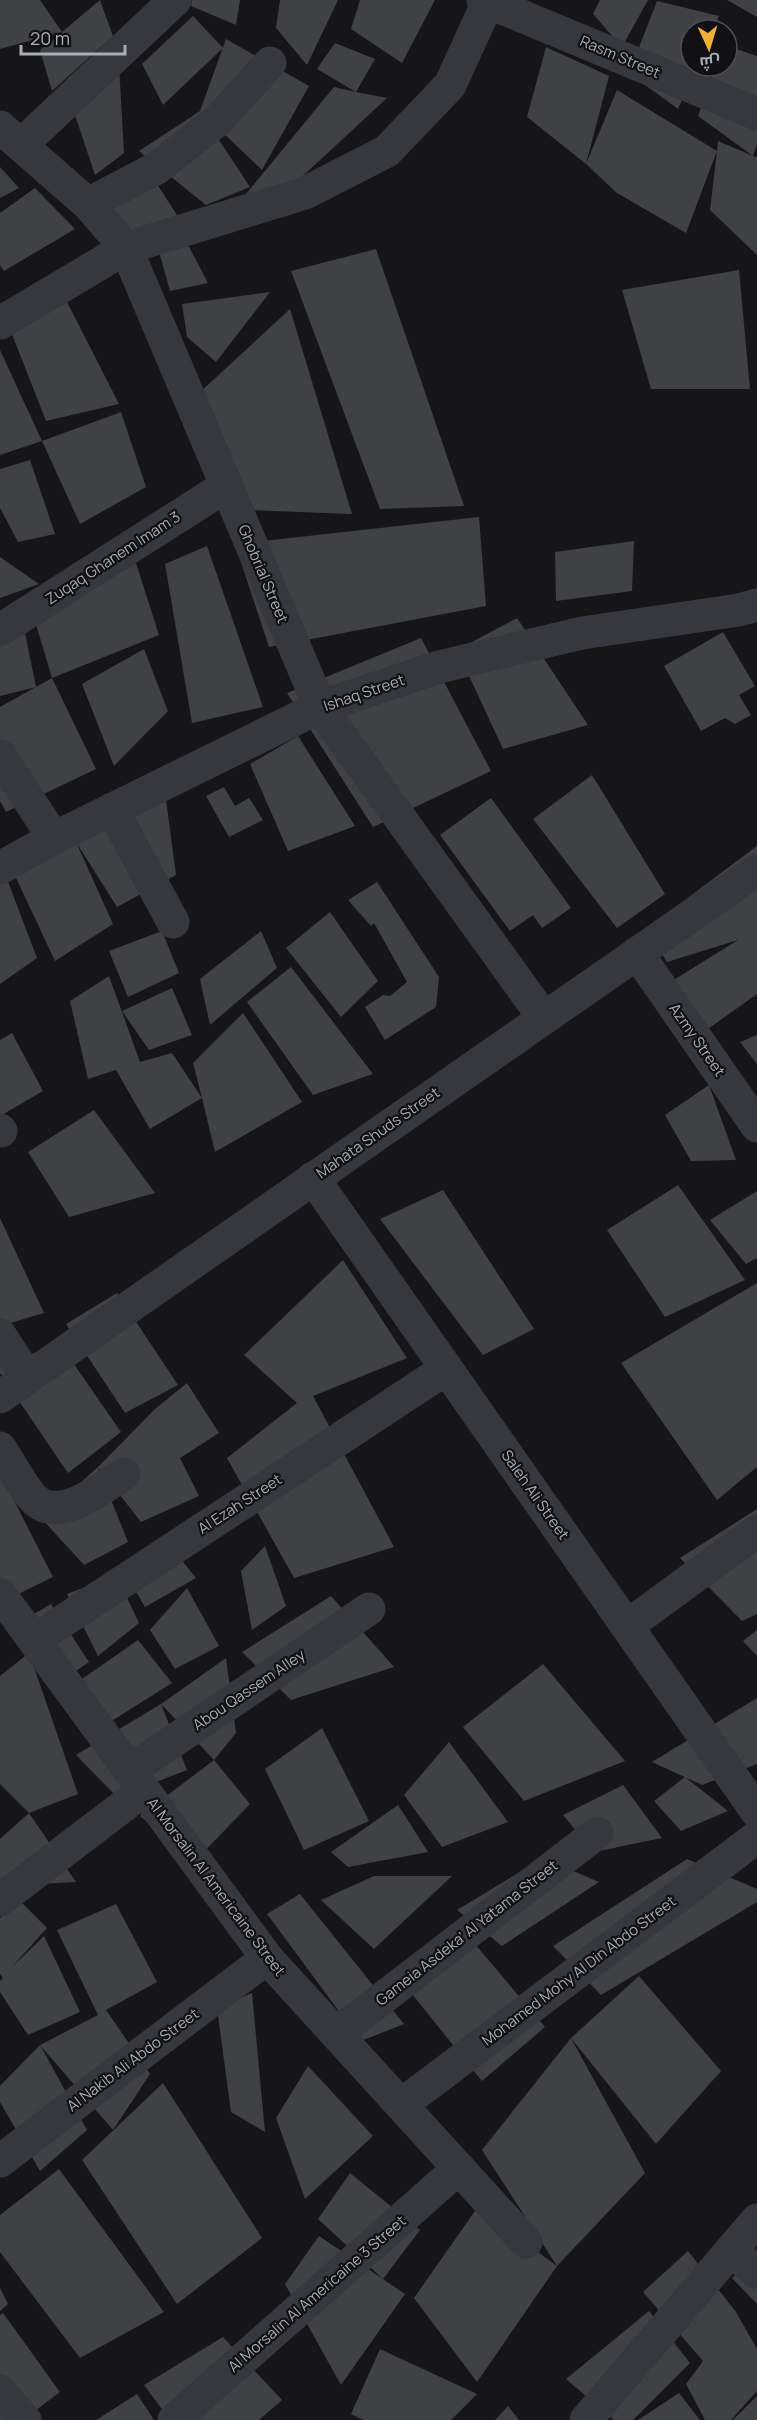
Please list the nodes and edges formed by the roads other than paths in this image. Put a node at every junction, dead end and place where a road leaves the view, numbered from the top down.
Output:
1 (175, 0) edge
2 (502, 4) edge
3 (270, 63) dead end
4 (757, 114) edge
5 (10, 136) edge
6 (88, 204) junction
7 (126, 248) junction
8 (0, 323) edge
9 (226, 486) junction
10 (757, 605) edge
11 (0, 630) edge
12 (320, 707) junction
13 (0, 756) edge
14 (112, 809) junction
15 (54, 838) junction
16 (0, 868) edge
17 (757, 870) edge
18 (173, 922) dead end
19 (637, 953) junction
20 (544, 1018) junction
21 (757, 1126) edge
22 (313, 1178) junction
23 (0, 1335) edge
24 (446, 1369) junction
25 (28, 1378) junction
26 (0, 1397) edge
27 (0, 1448) edge
28 (124, 1474) dead end
29 (757, 1531) edge
30 (0, 1594) edge
31 (369, 1609) dead end
32 (627, 1626) junction
33 (34, 1640) junction
34 (136, 1781) junction
35 (757, 1812) edge
36 (597, 1833) dead end
37 (757, 1837) edge
38 (0, 1900) edge
39 (267, 1958) junction
40 (336, 2034) junction
41 (401, 2104) junction
42 (0, 2161) edge
43 (459, 2168) junction
44 (757, 2220) edge
45 (526, 2242) dead end
46 (731, 2250) junction
47 (757, 2272) edge
48 (174, 2420) edge
49 (586, 2420) edge

1 - 5 street
2 - 4 street, Rasm Street
2 - 7 street
3 - 6 street
5 - 6 street, Ghobrial Street
6 - 7 street, Ghobrial Street
7 - 8 street
7 - 9 street, Ghobrial Street
9 - 11 street, Zuqaq Ghanem Imam 3
9 - 12 street, Ghobrial Street
10 - 12 street, Ishaq Street
12 - 14 street, Ishaq Street
12 - 20 street, Ghobrial Street
13 - 15 street
14 - 15 street, Ishaq Street
14 - 18 street
15 - 16 street, Ishaq Street
17 - 19 street, Mahata Shuds Street
19 - 20 street, Mahata Shuds Street
19 - 21 street, Azmy Street
20 - 22 street, Mahata Shuds Street
22 - 24 street, Saleh Ali Street
22 - 25 street, Mahata Shuds Street
23 - 25 street
24 - 32 street, Saleh Ali Street
24 - 33 street, Al Ezah Street
25 - 26 street, Mahata Shuds Street
27 - 28 street
29 - 32 street
30 - 33 street, Al Morsalin Al Americaine Street
31 - 34 street, Abou Qassem Alley
32 - 35 street, Saleh Ali Street
33 - 34 street, Al Morsalin Al Americaine Street
34 - 38 street, Abou Qassem Alley
34 - 39 street, Al Morsalin Al Americaine Street
36 - 40 street, Gameia Asdeka' Al Yatama Street
37 - 41 street, Mohamed Mohy Al Din Abdo Street
39 - 40 street, Al Morsalin Al Americaine Street
39 - 42 street, Al Nakib Ali Abdo Street
40 - 41 street, Al Morsalin Al Americaine Street
41 - 43 street, Al Morsalin Al Americaine Street
43 - 45 street, Al Morsalin Al Americaine Street
43 - 48 street, Al Morsalin Al Americaine 3 Street
44 - 46 street
46 - 47 street
46 - 49 street

